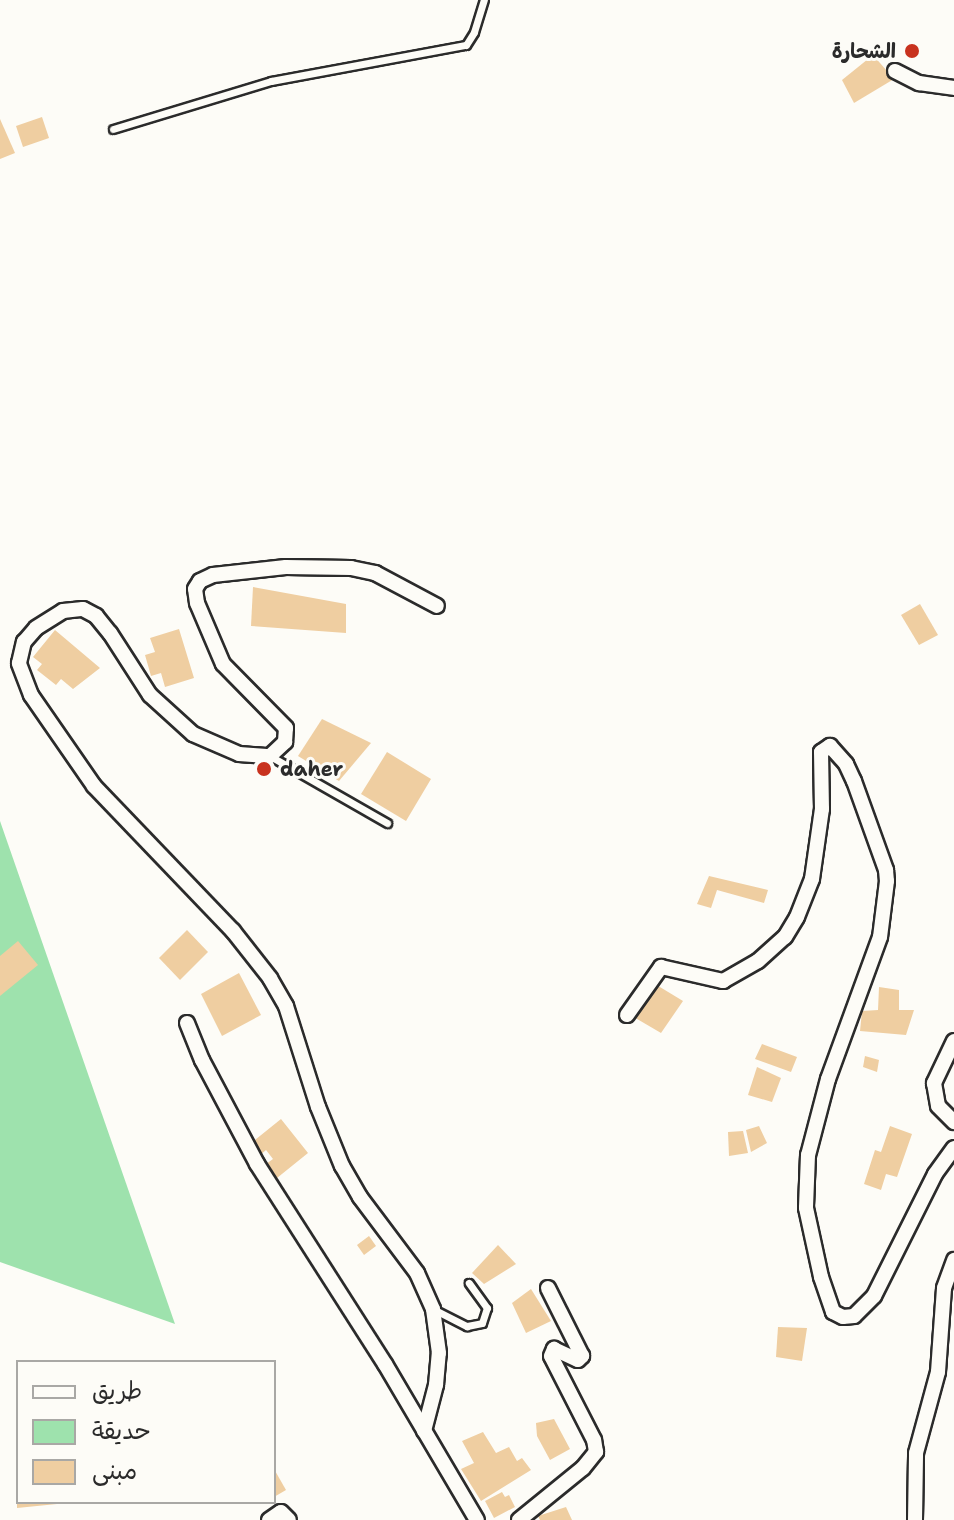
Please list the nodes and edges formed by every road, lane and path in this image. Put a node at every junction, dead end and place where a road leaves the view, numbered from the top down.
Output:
1 (484, 0) edge
2 (895, 71) dead end
3 (954, 88) edge
4 (113, 129) dead end
5 (437, 606) dead end
6 (270, 756) junction
7 (387, 823) dead end
8 (627, 1015) dead end
9 (187, 1023) dead end
10 (954, 1041) edge
11 (954, 1122) edge
12 (954, 1148) edge
13 (954, 1260) edge
14 (469, 1283) dead end
15 (548, 1288) dead end
16 (433, 1309) junction
17 (424, 1431) junction
18 (269, 1520) edge
19 (289, 1520) edge
20 (477, 1520) edge
21 (519, 1520) edge
22 (915, 1520) edge

1 - 4 lane
2 - 3 street
5 - 6 street
6 - 7 lane
6 - 16 street
8 - 12 street
9 - 17 street
10 - 11 street
13 - 22 street
14 - 16 lane
15 - 21 street
16 - 17 street
17 - 20 street
18 - 19 street

